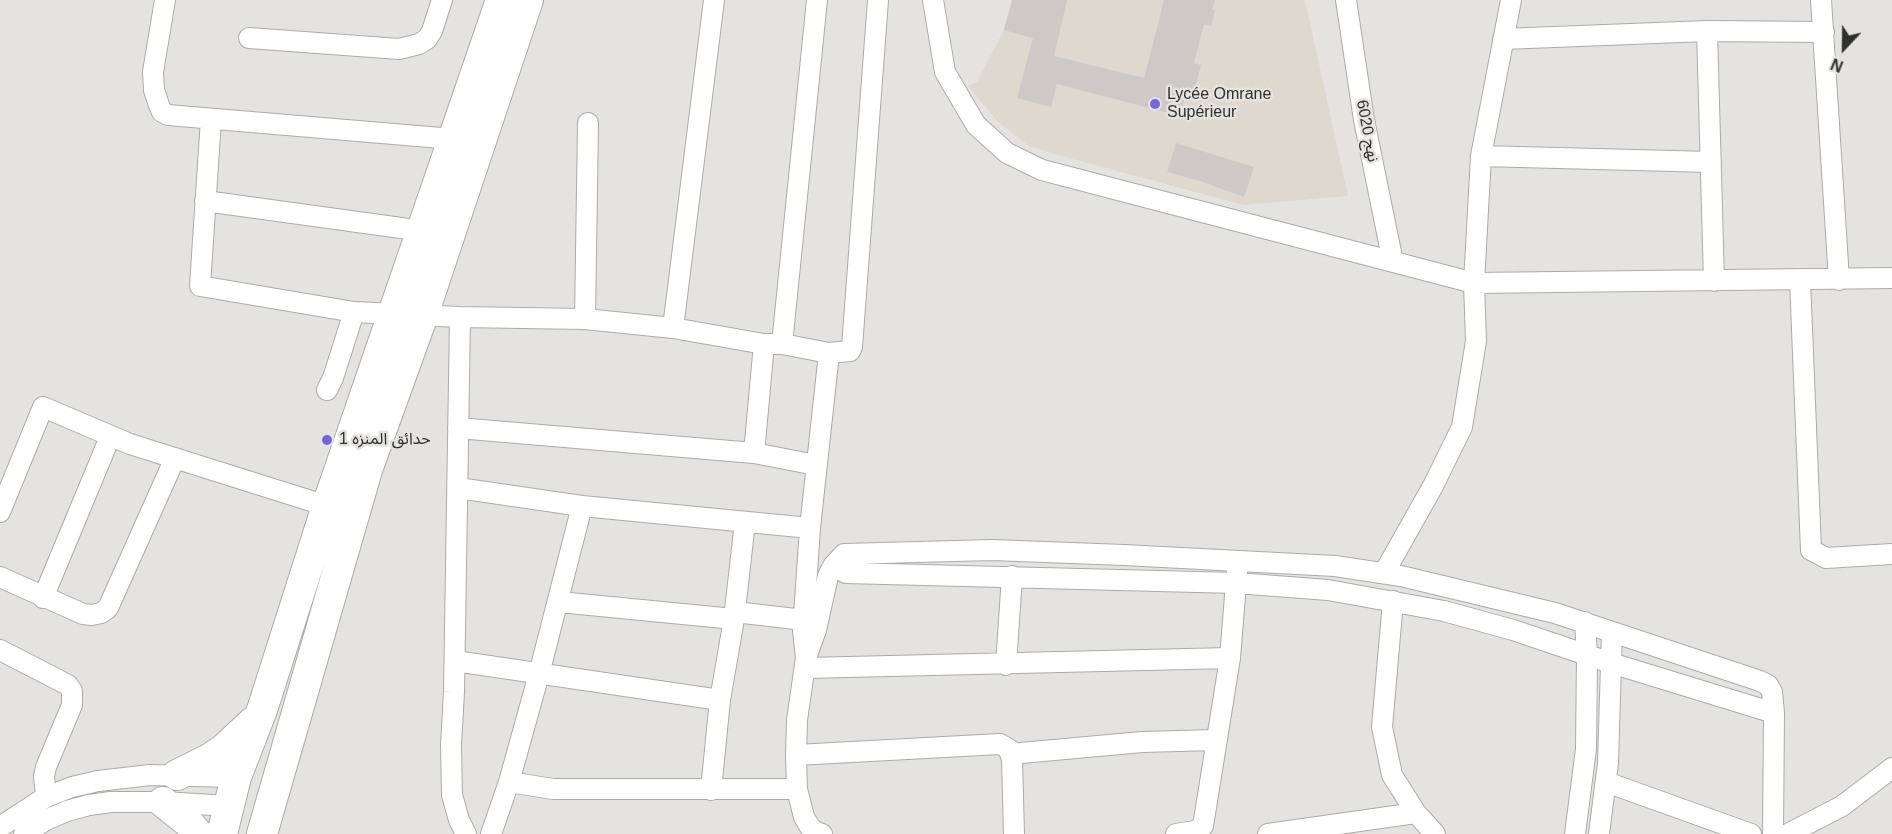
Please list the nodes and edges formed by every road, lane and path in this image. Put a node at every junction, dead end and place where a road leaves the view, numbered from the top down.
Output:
1 (165, 0) edge
2 (442, 0) edge
3 (501, 0) edge
4 (528, 0) edge
5 (714, 0) edge
6 (817, 0) edge
7 (879, 0) edge
8 (933, 0) edge
9 (1346, 0) edge
10 (1511, 0) edge
11 (1821, 0) edge
12 (1707, 31) junction
13 (1824, 32) junction
14 (249, 38) dead end
15 (1503, 39) junction
16 (211, 119) junction
17 (588, 123) dead end
18 (453, 139) junction
19 (1480, 156) junction
20 (1711, 162) junction
21 (205, 201) junction
22 (423, 231) junction
23 (1393, 262) junction
24 (1892, 278) edge
25 (1800, 280) junction
26 (1839, 280) junction
27 (1714, 281) junction
28 (1474, 283) junction
29 (354, 312) junction
30 (409, 314) junction
31 (460, 317) junction
32 (585, 319) junction
33 (673, 328) junction
34 (773, 344) junction
35 (829, 353) junction
36 (327, 390) dead end
37 (458, 428) junction
38 (110, 437) junction
39 (754, 453) junction
40 (175, 458) junction
41 (816, 465) junction
42 (458, 488) junction
43 (327, 506) junction
44 (582, 506) junction
45 (0, 512) edge
46 (745, 522) junction
47 (810, 528) junction
48 (1892, 554) edge
49 (1237, 560) junction
50 (833, 566) junction
51 (1384, 573) junction
52 (1012, 576) junction
53 (0, 577) edge
54 (1236, 583) junction
55 (43, 597) junction
56 (1393, 601) junction
57 (559, 602) junction
58 (734, 615) junction
59 (804, 620) junction
60 (1585, 622) junction
61 (1612, 632) junction
62 (1587, 655) junction
63 (1, 656) edge
64 (1230, 658) junction
65 (455, 661) junction
66 (805, 663) junction
67 (1611, 663) junction
68 (1006, 665) junction
69 (539, 674) junction
70 (720, 700) junction
71 (262, 710) junction
72 (1774, 713) junction
73 (1216, 740) junction
74 (1010, 754) junction
75 (796, 755) junction
76 (1892, 768) edge
77 (177, 775) junction
78 (236, 777) junction
79 (509, 782) junction
80 (1605, 782) junction
81 (797, 789) junction
82 (711, 790) junction
83 (46, 797) junction
84 (163, 802) junction
85 (1416, 813) junction
86 (245, 814) edge
87 (0, 827) edge
88 (1188, 833) edge
89 (24, 834) edge
90 (198, 834) edge
91 (262, 834) edge
92 (466, 834) edge
93 (491, 834) edge
94 (822, 834) edge
95 (1014, 834) edge
96 (1268, 834) edge
97 (1435, 834) edge
98 (1575, 834) edge
99 (1599, 834) edge
100 (1751, 834) edge
101 (1773, 834) edge
102 (1788, 834) edge

1 - 16 street
2 - 14 street
3 - 18 highway
4 - 30 highway
5 - 33 street
6 - 34 street
7 - 35 street
8 - 23 street
9 - 23 street, نهج 6020
10 - 15 street
11 - 13 street
12 - 13 street
12 - 15 street
12 - 20 street
13 - 26 street
15 - 19 street
16 - 18 street
16 - 21 street
17 - 32 street
18 - 22 highway
19 - 20 street
19 - 28 street
20 - 27 street
21 - 22 street
21 - 29 street
22 - 30 highway
23 - 28 street
24 - 26 street
25 - 26 street
25 - 27 street
25 - 48 street
27 - 28 street
28 - 51 street
29 - 30 street
29 - 36 street
30 - 31 street
30 - 43 highway
30 - 86 highway
31 - 32 street
31 - 37 street
32 - 33 street
33 - 34 street
34 - 35 street
34 - 39 street
35 - 41 street
37 - 39 street
37 - 42 street
38 - 40 street
38 - 45 street
38 - 55 street
39 - 41 street
40 - 43 street
40 - 55 street
41 - 47 street
42 - 44 street
42 - 65 street
43 - 71 highway
44 - 46 street
44 - 57 street
46 - 47 street
46 - 58 street
47 - 59 street
49 - 50 street
49 - 51 street
49 - 54 street
50 - 52 street
50 - 66 street
51 - 60 street
52 - 54 street
52 - 68 street
53 - 55 street
54 - 56 street
54 - 64 street
56 - 62 street
56 - 85 street
57 - 58 street
57 - 69 street
58 - 59 street
58 - 70 street
59 - 66 street
60 - 61 street
60 - 62 street
61 - 67 street
61 - 72 street
62 - 67 street
62 - 98 street
63 - 83 street
64 - 68 street
64 - 73 street
65 - 69 street
65 - 92 street
66 - 68 street
66 - 75 street
67 - 72 street
67 - 80 street
69 - 70 street
69 - 79 street
70 - 82 street
71 - 77 highway
71 - 78 highway
72 - 101 street
73 - 74 street
73 - 88 street
74 - 75 street
74 - 95 street
75 - 81 street
76 - 102 street
77 - 78 street
77 - 83 street
78 - 86 highway
79 - 82 street
79 - 93 street
80 - 99 street
80 - 100 street
81 - 82 street
81 - 94 street
83 - 87 street
84 - 86 street
84 - 89 street
84 - 90 highway
85 - 96 street
85 - 97 street
86 - 91 highway

